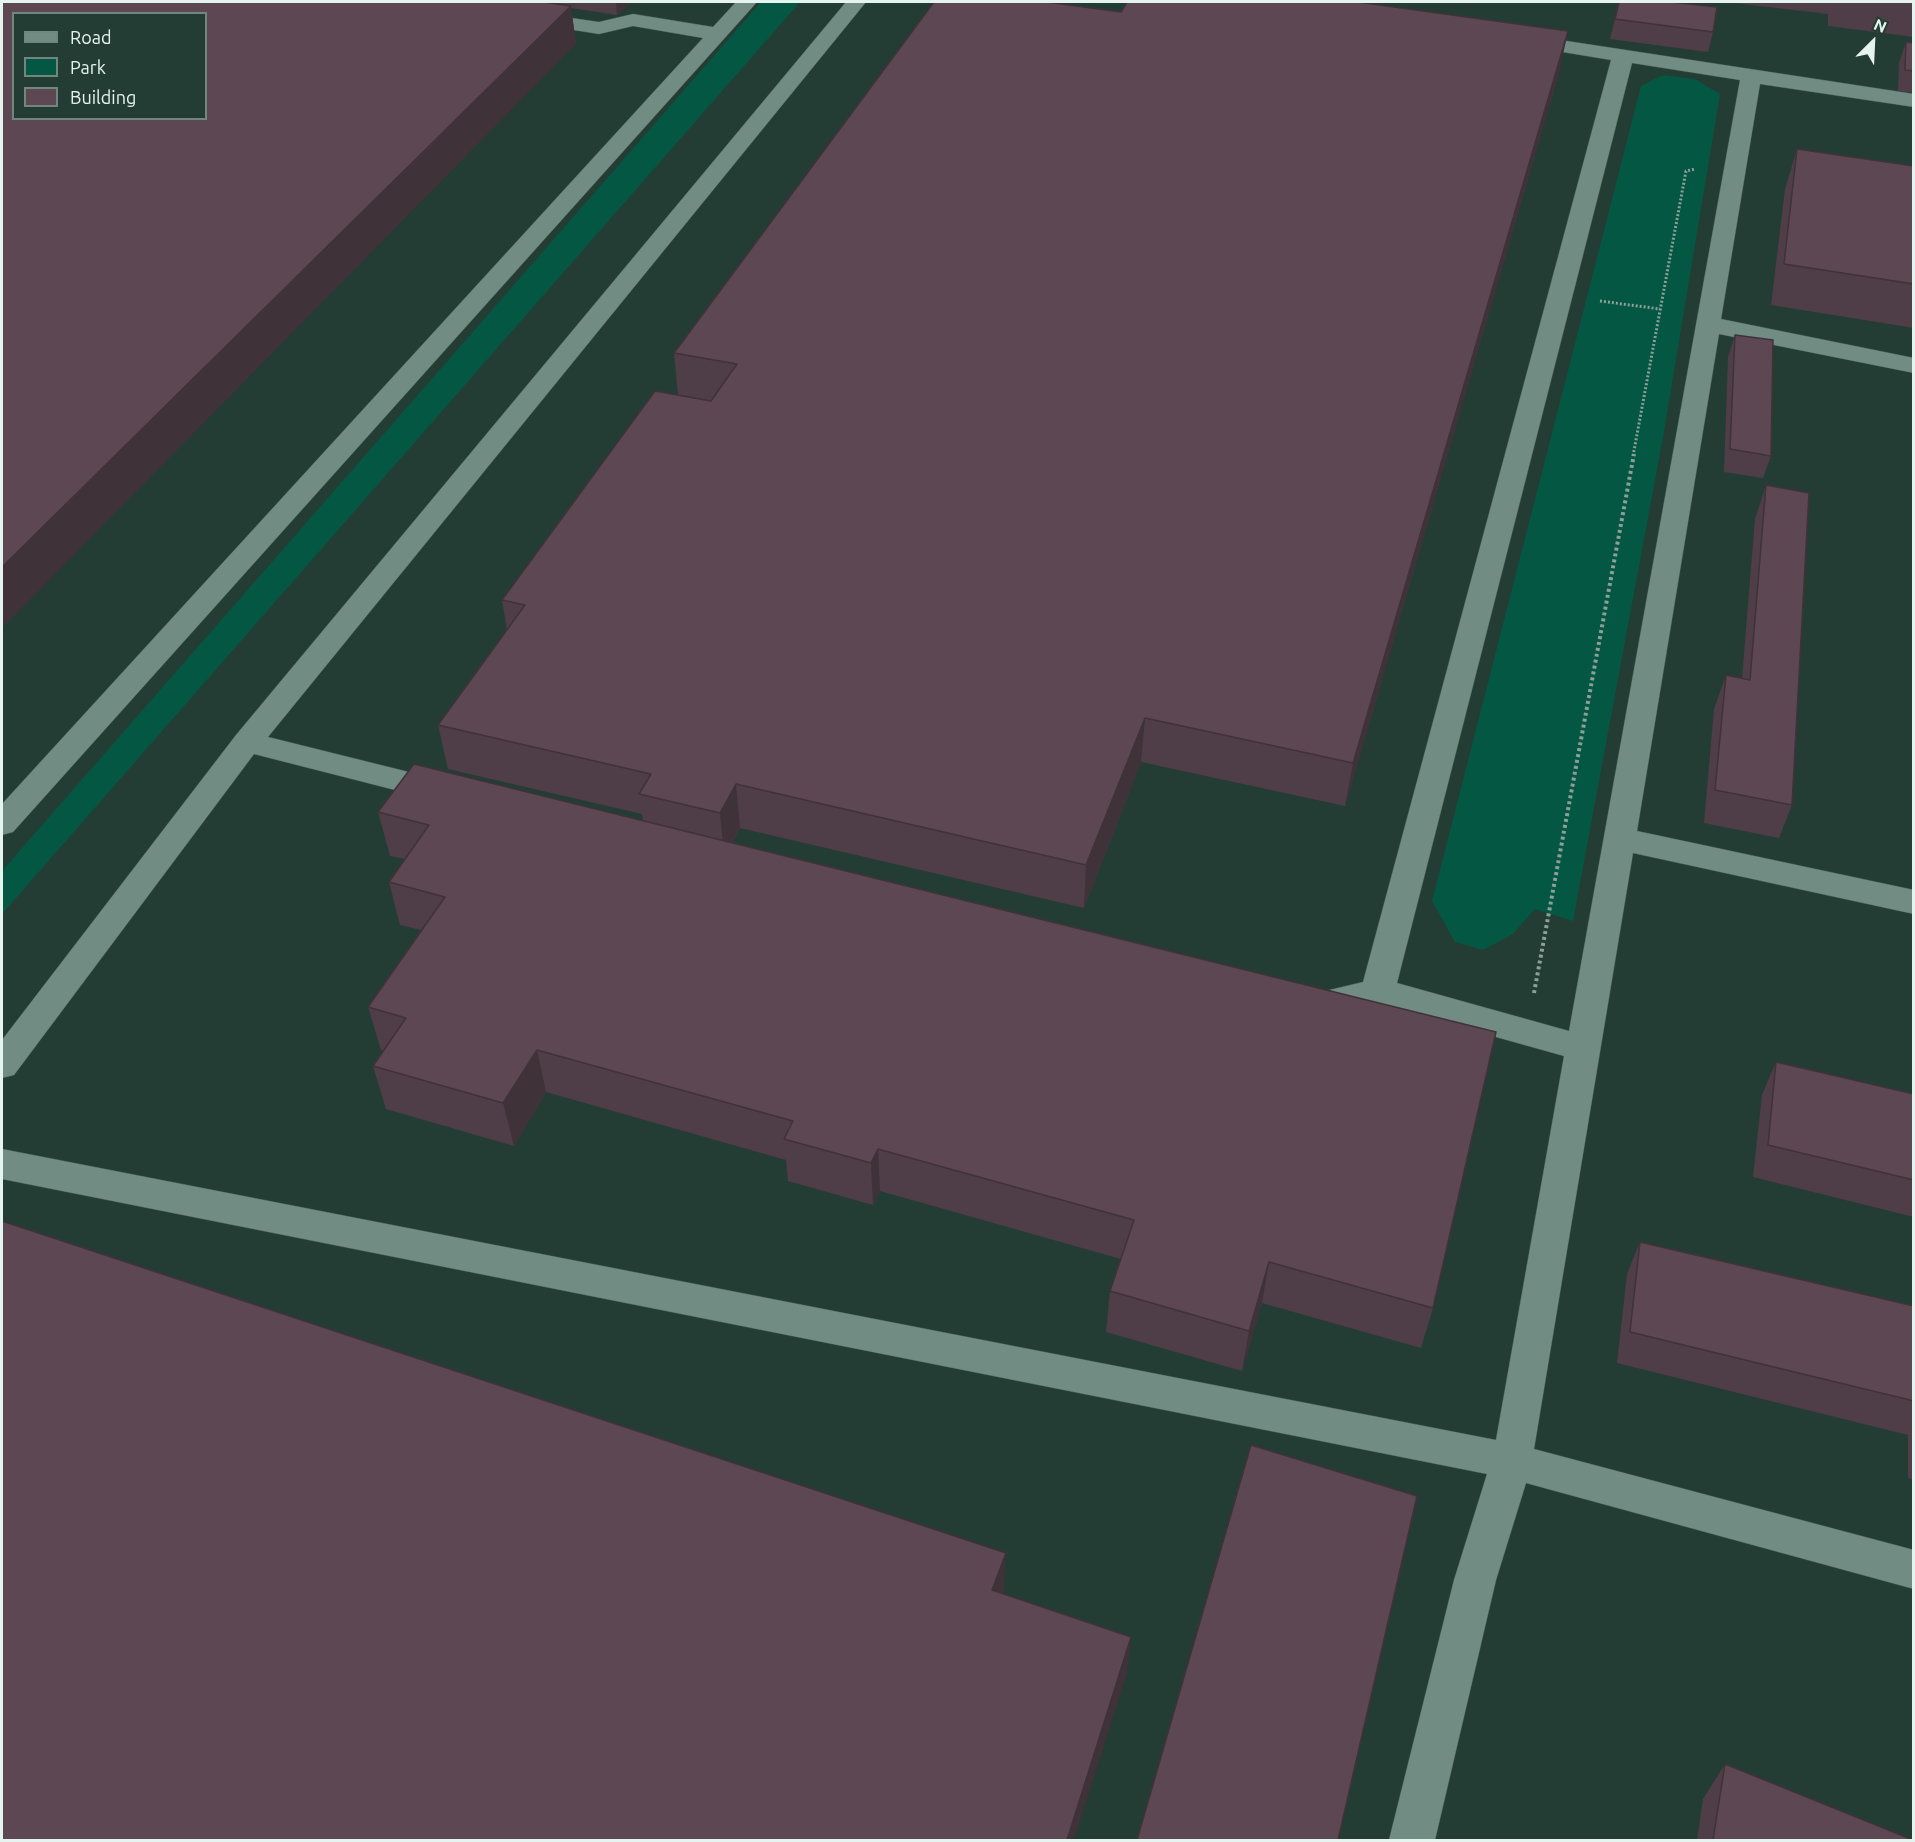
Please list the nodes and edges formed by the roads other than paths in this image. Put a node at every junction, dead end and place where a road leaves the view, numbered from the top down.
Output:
1 (747, 2) edge
2 (856, 2) edge
3 (530, 18) edge
4 (717, 34) junction
5 (1506, 38) edge
6 (1623, 56) junction
7 (1751, 76) junction
8 (1914, 101) edge
9 (1708, 324) junction
10 (1914, 366) edge
11 (247, 742) junction
12 (480, 800) edge
13 (2, 824) edge
14 (1620, 839) junction
15 (1914, 902) edge
16 (1378, 991) junction
17 (1283, 999) edge
18 (1583, 1048) junction
19 (2, 1065) edge
20 (2, 1164) edge
21 (1512, 1461) junction
22 (1914, 1570) edge
23 (1412, 1840) edge

1 - 4 lane
2 - 11 lane
3 - 4 lane
4 - 13 lane
5 - 6 lane
6 - 7 lane
6 - 16 lane
7 - 8 lane
7 - 9 lane
9 - 10 lane
9 - 14 lane
11 - 12 lane
11 - 19 lane
14 - 15 lane
14 - 18 lane
16 - 17 lane
16 - 18 lane
18 - 21 lane
20 - 21 lane
21 - 22 lane
21 - 23 lane

